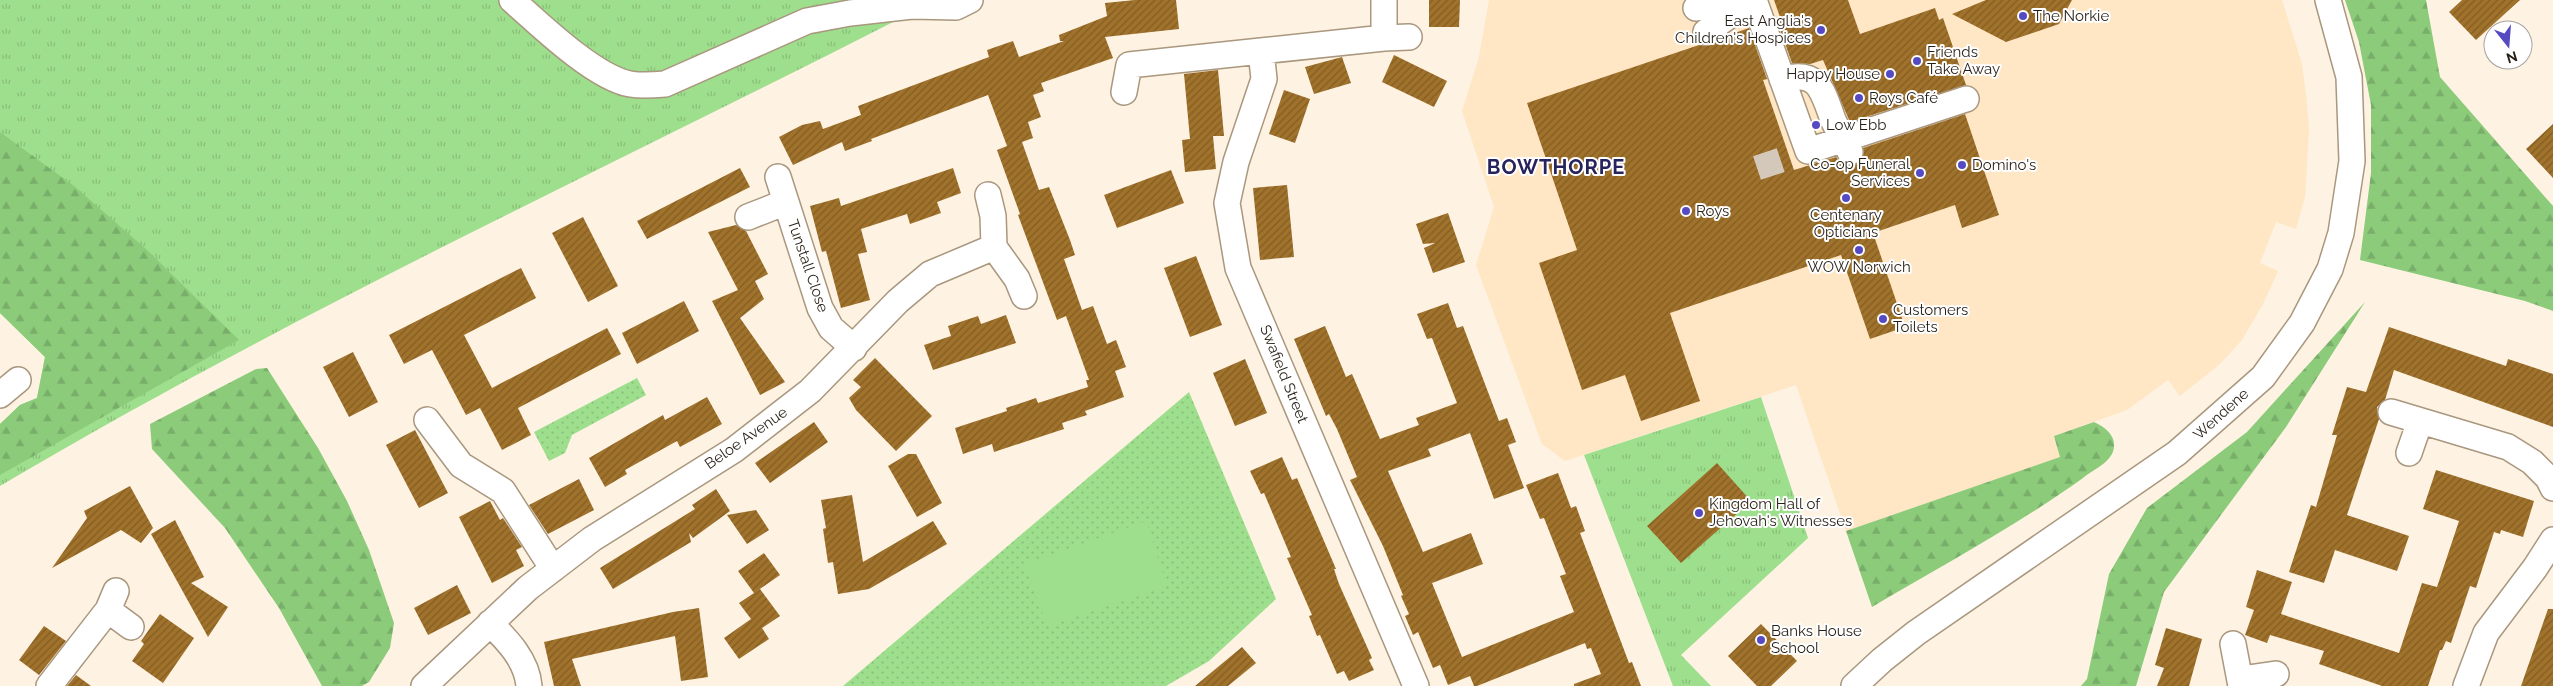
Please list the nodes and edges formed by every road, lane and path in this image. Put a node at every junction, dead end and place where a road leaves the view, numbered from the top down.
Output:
1 (512, 0) edge
2 (1384, 0) edge
3 (1743, 0) edge
4 (1752, 0) edge
5 (2328, 0) edge
6 (963, 3) edge
7 (1409, 37) dead end
8 (1384, 38) junction
9 (1262, 51) junction
10 (1782, 79) junction
11 (1124, 92) dead end
12 (1966, 99) dead end
13 (1848, 145) junction
14 (778, 177) dead end
15 (988, 195) dead end
16 (786, 202) junction
17 (748, 217) dead end
18 (994, 247) junction
19 (1024, 296) dead end
20 (854, 348) junction
21 (2391, 412) dead end
22 (428, 420) dead end
23 (2420, 421) junction
24 (2409, 453) dead end
25 (2553, 488) edge
26 (2553, 540) edge
27 (553, 569) junction
28 (490, 622) junction
29 (131, 627) dead end
30 (2233, 644) dead end
31 (2276, 674) dead end
32 (2241, 682) edge
33 (49, 686) edge
34 (424, 686) edge
35 (529, 686) edge
36 (1416, 686) edge
37 (1854, 686) edge
38 (2466, 686) edge

1 - 6 street
2 - 8 street
3 - 4 street
4 - 10 street
5 - 37 street, Wendene
7 - 8 street
8 - 9 street
9 - 11 street
9 - 36 street, Swafield Street
10 - 13 street
10 - 13 street
12 - 13 street
14 - 16 street, Tunstall Close
15 - 18 street
16 - 17 street, Tunstall Close
16 - 20 street, Tunstall Close
18 - 19 street
18 - 20 street, Beloe Avenue
20 - 27 street, Beloe Avenue
21 - 23 street
22 - 27 street
23 - 24 street
23 - 25 street
26 - 38 street
27 - 28 street, Beloe Avenue
28 - 34 street, Beloe Avenue
28 - 35 street
29 - 33 street
30 - 32 street
31 - 32 street

